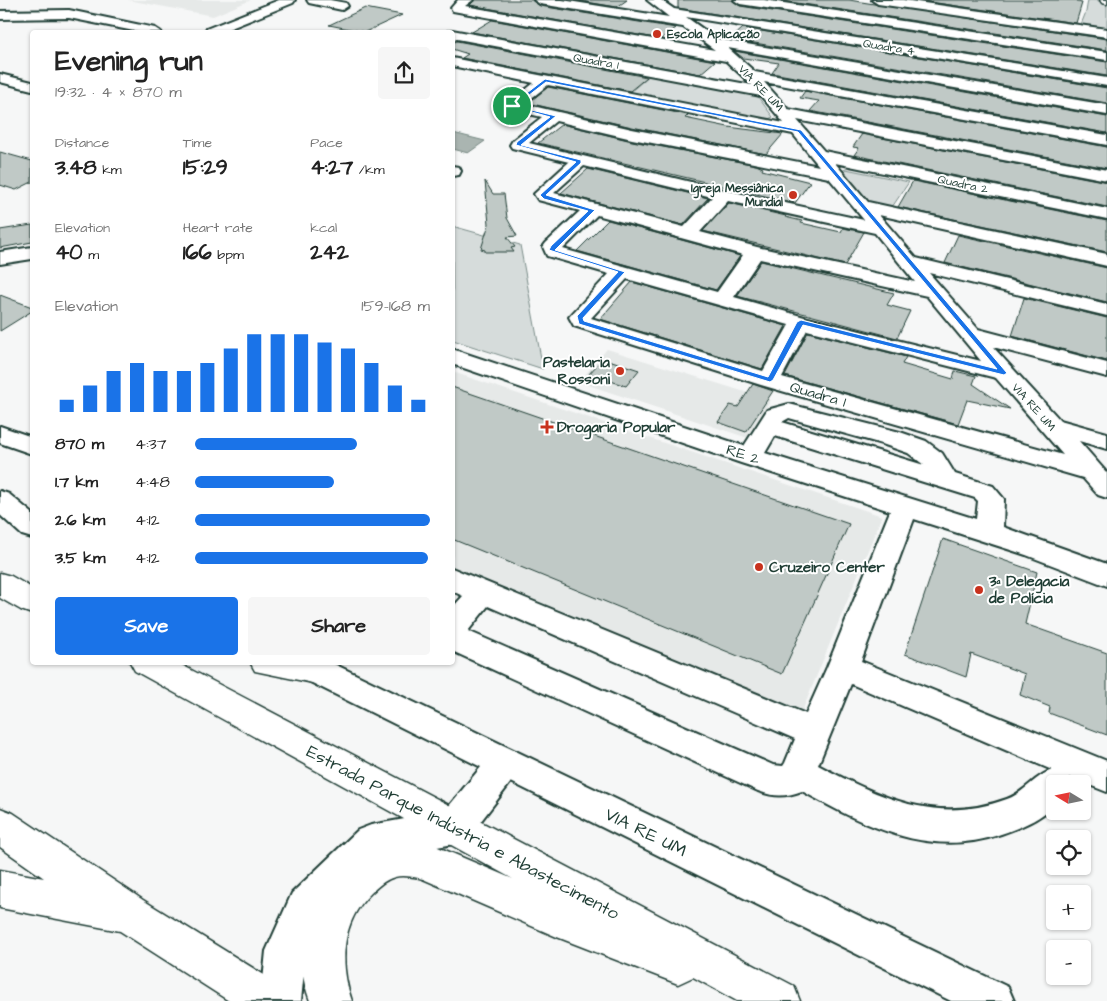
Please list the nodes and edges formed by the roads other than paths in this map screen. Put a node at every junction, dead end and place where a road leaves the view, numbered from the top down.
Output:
1 (289, 0) edge
2 (313, 0) edge
3 (467, 0) edge
4 (540, 0) edge
5 (653, 0) edge
6 (740, 0) edge
7 (878, 0) edge
8 (342, 6) dead end
9 (70, 7) edge
10 (587, 8) junction
11 (671, 11) junction
12 (1075, 13) dead end
13 (0, 15) edge
14 (18, 15) junction
15 (515, 19) junction
16 (0, 21) edge
17 (688, 24) junction
18 (58, 26) dead end
19 (559, 27) junction
20 (1070, 28) junction
21 (147, 30) edge
22 (216, 30) edge
23 (1105, 33) edge
24 (455, 34) edge
25 (620, 38) junction
26 (482, 39) junction
27 (713, 42) junction
28 (549, 52) junction
29 (1100, 55) edge
30 (730, 57) junction
31 (590, 60) junction
32 (455, 63) edge
33 (513, 74) junction
34 (751, 75) junction
35 (0, 78) edge
36 (545, 81) junction
37 (1107, 82) edge
38 (30, 86) edge
39 (765, 92) junction
40 (665, 105) junction
41 (1107, 110) edge
42 (785, 113) junction
43 (553, 116) junction
44 (799, 131) junction
45 (632, 134) junction
46 (1107, 140) edge
47 (692, 146) junction
48 (818, 155) junction
49 (580, 162) junction
50 (835, 174) junction
51 (1107, 175) edge
52 (658, 179) junction
53 (724, 195) junction
54 (863, 206) junction
55 (592, 210) junction
56 (1107, 214) edge
57 (882, 229) junction
58 (687, 235) junction
59 (30, 252) edge
60 (755, 252) junction
61 (0, 258) edge
62 (1107, 260) edge
63 (911, 263) junction
64 (622, 272) junction
65 (935, 292) junction
66 (721, 300) junction
67 (1107, 310) edge
68 (801, 322) junction
69 (970, 334) junction
70 (455, 357) edge
71 (1107, 370) edge
72 (1004, 373) junction
73 (770, 380) junction
74 (1050, 425) junction
75 (0, 434) edge
76 (1107, 441) edge
77 (30, 445) edge
78 (750, 457) junction
79 (1100, 481) edge
80 (0, 500) edge
81 (905, 506) junction
82 (30, 526) edge
83 (989, 533) junction
84 (1036, 548) junction
85 (1107, 575) edge
86 (455, 580) edge
87 (0, 584) edge
88 (1107, 588) edge
89 (483, 592) junction
90 (30, 601) edge
91 (455, 626) edge
92 (455, 638) edge
93 (152, 665) edge
94 (306, 666) edge
95 (843, 667) junction
96 (814, 732) junction
97 (505, 763) junction
98 (799, 772) junction
99 (1068, 775) edge
100 (1046, 795) edge
101 (0, 825) edge
102 (454, 827) junction
103 (0, 889) edge
104 (129, 914) junction
105 (266, 1001) edge
106 (281, 1001) edge
107 (332, 1001) edge
108 (774, 1001) edge
109 (779, 1001) edge
110 (994, 1001) edge

1 - 22 street
2 - 8 street
3 - 15 street
4 - 10 street
5 - 11 street, VIA RE UM
6 - 29 street, Quadra 4
7 - 20 street, Quadra 4
9 - 14 street
9 - 21 street
10 - 17 street
10 - 19 street
11 - 17 street, VIA RE UM
11 - 37 street, Quadra 4
12 - 20 street
13 - 14 street
14 - 16 street
14 - 18 street
15 - 19 street
15 - 26 street
17 - 27 street, VIA RE UM
19 - 25 street
20 - 23 street, Quadra 4
23 - 29 street, Quadra 4
24 - 26 street, Quadra 1
25 - 30 street
25 - 31 street
26 - 28 street, Quadra 1
27 - 30 street, VIA RE UM
27 - 41 street, Quadra 4
28 - 31 street, Quadra 1
28 - 33 street
30 - 34 street, VIA RE UM
31 - 39 street, Quadra 1
32 - 33 street, Quadra 1
33 - 36 street, Quadra 1
34 - 39 street, VIA RE UM
34 - 46 street
35 - 38 street
36 - 40 street, Quadra 1
36 - 43 street
39 - 42 street, VIA RE UM
40 - 44 street, Quadra 1
40 - 45 street
42 - 44 street, VIA RE UM
42 - 51 street
43 - 45 street
43 - 49 street
44 - 48 street, VIA RE UM
45 - 47 street
47 - 50 street
47 - 52 street
48 - 50 street, VIA RE UM
48 - 56 street, Quadra 2
49 - 52 street
49 - 55 street
50 - 54 street, VIA RE UM
52 - 53 street
53 - 57 street
53 - 58 street
54 - 57 street, VIA RE UM
54 - 62 street
55 - 58 street
55 - 64 street
57 - 63 street, VIA RE UM
58 - 60 street
59 - 61 street
60 - 65 street
60 - 66 street
63 - 65 street, VIA RE UM
63 - 67 street
64 - 66 street
64 - 73 street, Quadra 1
65 - 69 street, VIA RE UM
66 - 68 street
68 - 72 street
68 - 73 street
69 - 71 street
69 - 72 street, VIA RE UM
70 - 78 street, RE 2
72 - 74 street, VIA RE UM
73 - 79 street, Quadra 1
74 - 76 street
74 - 79 street, VIA RE UM
75 - 77 street
78 - 81 street, RE 2
78 - 83 street
80 - 82 street
81 - 83 street, RE 2
81 - 95 street
83 - 84 street, RE 2
84 - 85 street, RE 2
84 - 88 street, RE 2
86 - 89 street
87 - 90 highway
89 - 91 street
89 - 96 street
92 - 98 street
93 - 102 highway, Estrada Parque Indústria e Abastecimento
94 - 97 street, VIA RE UM
95 - 96 street
95 - 99 street
96 - 98 street
97 - 102 street
97 - 110 street, VIA RE UM
98 - 100 street
101 - 104 highway
102 - 106 street
102 - 109 highway, Estrada Parque Indústria e Abastecimento
103 - 104 highway
104 - 105 highway
107 - 108 highway

